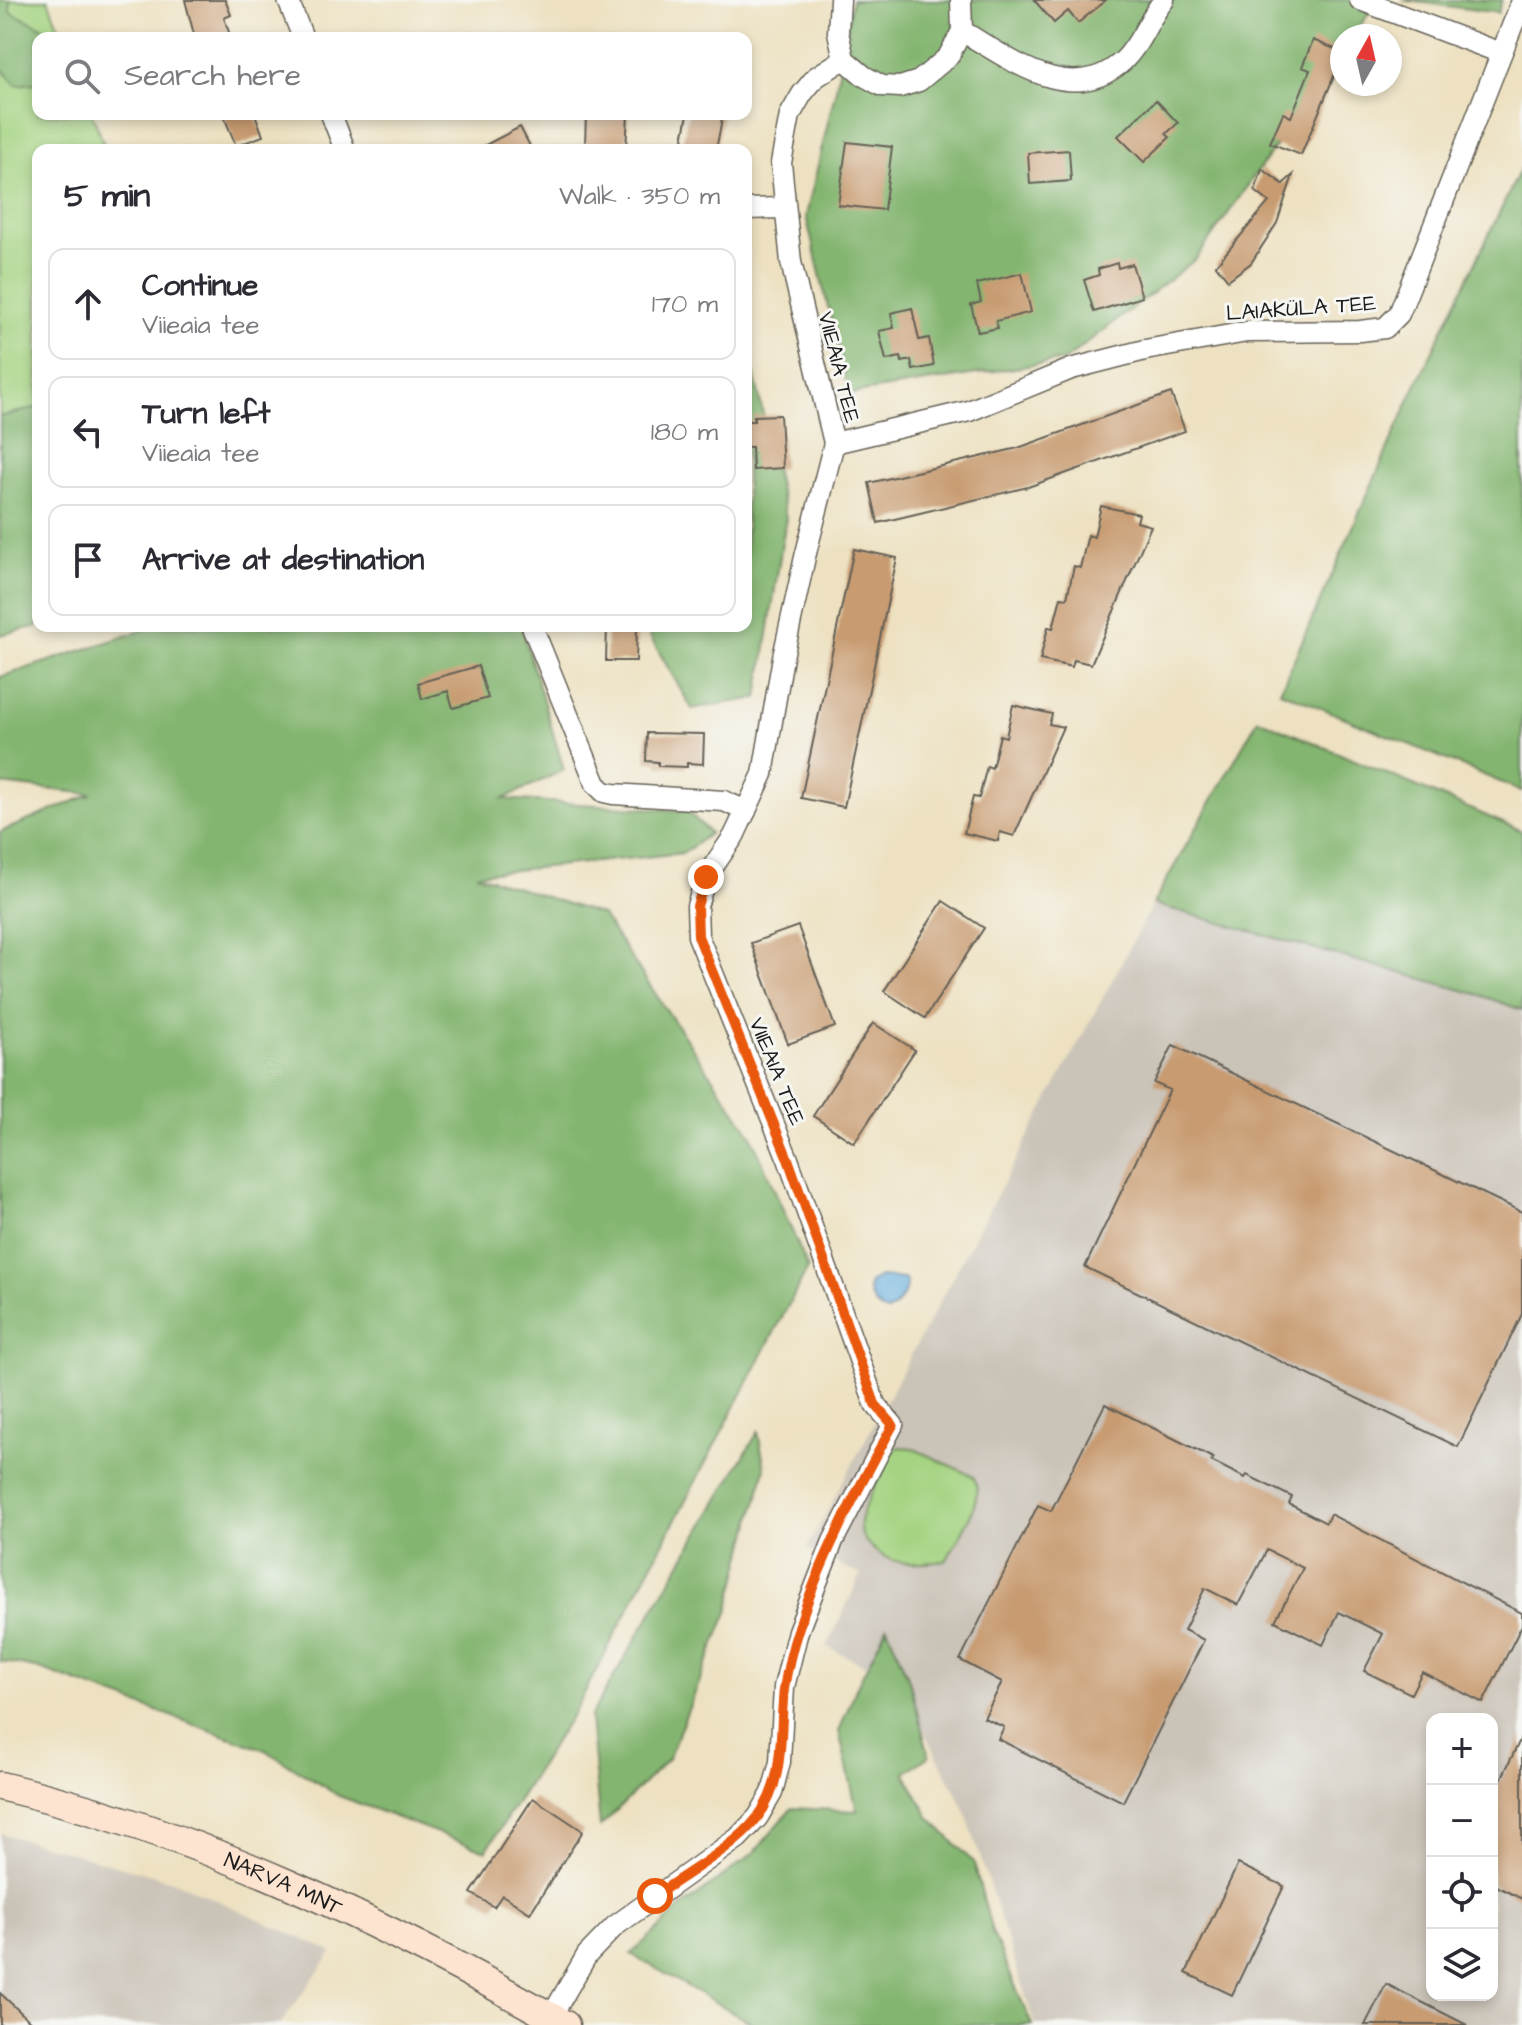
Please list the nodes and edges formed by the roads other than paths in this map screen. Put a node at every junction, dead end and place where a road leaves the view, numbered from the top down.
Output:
1 (288, 0) edge
2 (840, 0) edge
3 (961, 0) edge
4 (1164, 0) edge
5 (1360, 0) edge
6 (1522, 1) edge
7 (962, 31) junction
8 (301, 32) edge
9 (1501, 53) junction
10 (844, 59) junction
11 (333, 120) edge
12 (343, 144) edge
13 (784, 208) junction
14 (752, 209) edge
15 (834, 443) junction
16 (534, 632) edge
17 (746, 811) junction
18 (0, 1786) edge
19 (558, 2021) edge

1 - 8 street
2 - 10 street
3 - 7 street
4 - 7 street
5 - 9 street
6 - 9 street, LAIAKÜLA TEE
7 - 10 street
9 - 15 street, LAIAKÜLA TEE
10 - 13 street, VIIEAIA TEE
11 - 12 street
13 - 14 street
13 - 15 street, VIIEAIA TEE
15 - 17 street, VIIEAIA TEE
16 - 17 street
17 - 19 street, VIIEAIA TEE
18 - 19 main road, NARVA MNT

